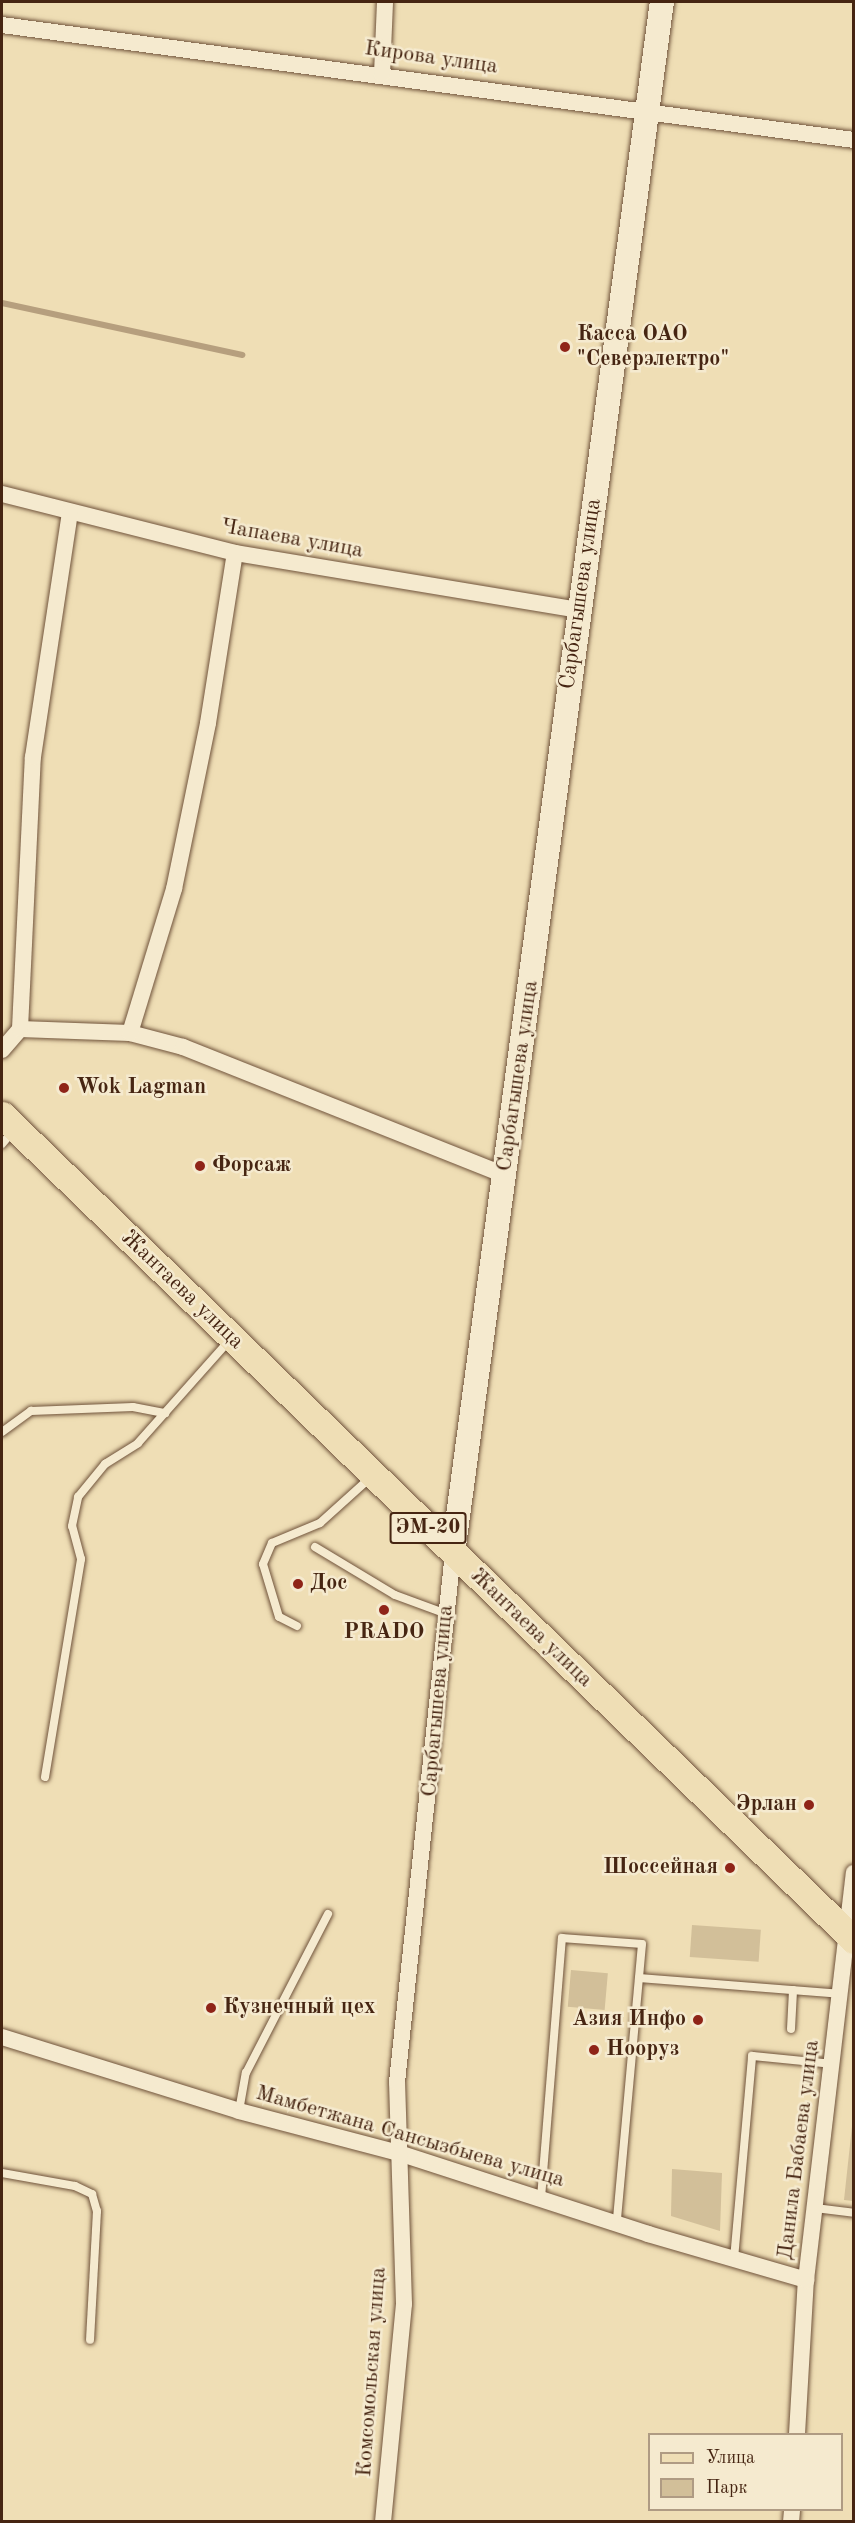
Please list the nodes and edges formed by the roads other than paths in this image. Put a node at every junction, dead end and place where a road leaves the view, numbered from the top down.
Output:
1 (385, 2) edge
2 (662, 2) edge
3 (2, 25) edge
4 (382, 74) junction
5 (647, 110) junction
6 (854, 140) edge
7 (2, 494) edge
8 (70, 513) junction
9 (235, 553) junction
10 (579, 610) junction
11 (20, 1029) junction
12 (130, 1033) junction
13 (2, 1050) edge
14 (6, 1129) edge
15 (505, 1175) junction
16 (231, 1338) junction
17 (165, 1413) junction
18 (2, 1432) edge
19 (373, 1475) junction
20 (315, 1547) dead end
21 (453, 1553) junction
22 (447, 1614) junction
23 (297, 1626) dead end
24 (45, 1778) dead end
25 (854, 1873) edge
26 (328, 1914) dead end
27 (849, 1936) edge
28 (639, 1978) junction
29 (793, 1990) junction
30 (842, 1995) junction
31 (791, 2029) dead end
32 (2, 2037) edge
33 (833, 2064) junction
34 (239, 2111) junction
35 (399, 2153) junction
36 (2, 2173) edge
37 (541, 2198) junction
38 (815, 2208) junction
39 (854, 2213) edge
40 (617, 2221) junction
41 (734, 2259) junction
42 (806, 2280) junction
43 (90, 2340) dead end
44 (797, 2433) edge
45 (383, 2522) edge

1 - 4 street
2 - 5 street, Сарбагышева улица
3 - 4 street, Кирова улица
4 - 5 street, Кирова улица
5 - 6 street, Кирова улица
5 - 10 street, Сарбагышева улица
7 - 8 street, Чапаева улица
8 - 9 street, Чапаева улица
8 - 11 street
9 - 10 street, Чапаева улица
9 - 12 street
10 - 15 street, Сарбагышева улица
11 - 12 street
11 - 13 street
12 - 15 street
14 - 16 main road, Жантаева улица / ЭМ-20
15 - 21 street, Сарбагышева улица
16 - 17 lane
16 - 19 main road, Жантаева улица / ЭМ-20
17 - 18 lane
17 - 24 lane
19 - 21 main road, Жантаева улица / ЭМ-20
19 - 23 lane
20 - 22 lane
21 - 22 street, Сарбагышева улица
21 - 27 main road, Жантаева улица / ЭМ-20
22 - 35 street, Сарбагышева улица
25 - 27 street, Данила Бабаева улица
26 - 34 lane
27 - 30 street, Данила Бабаева улица
28 - 29 lane
28 - 37 lane
28 - 40 lane
29 - 30 lane
29 - 31 lane
30 - 33 street, Данила Бабаева улица
32 - 34 street, Мамбетжана Сансызбыева улица
33 - 38 street, Данила Бабаева улица
33 - 41 lane
34 - 35 street, Мамбетжана Сансызбыева улица
35 - 37 street, Мамбетжана Сансызбыева улица
35 - 45 street, Комсомольская улица
36 - 43 lane
37 - 40 street, Мамбетжана Сансызбыева улица
38 - 39 lane
38 - 42 street, Данила Бабаева улица
40 - 41 street, Мамбетжана Сансызбыева улица
41 - 42 street, Мамбетжана Сансызбыева улица
42 - 44 street, Данила Бабаева улица

